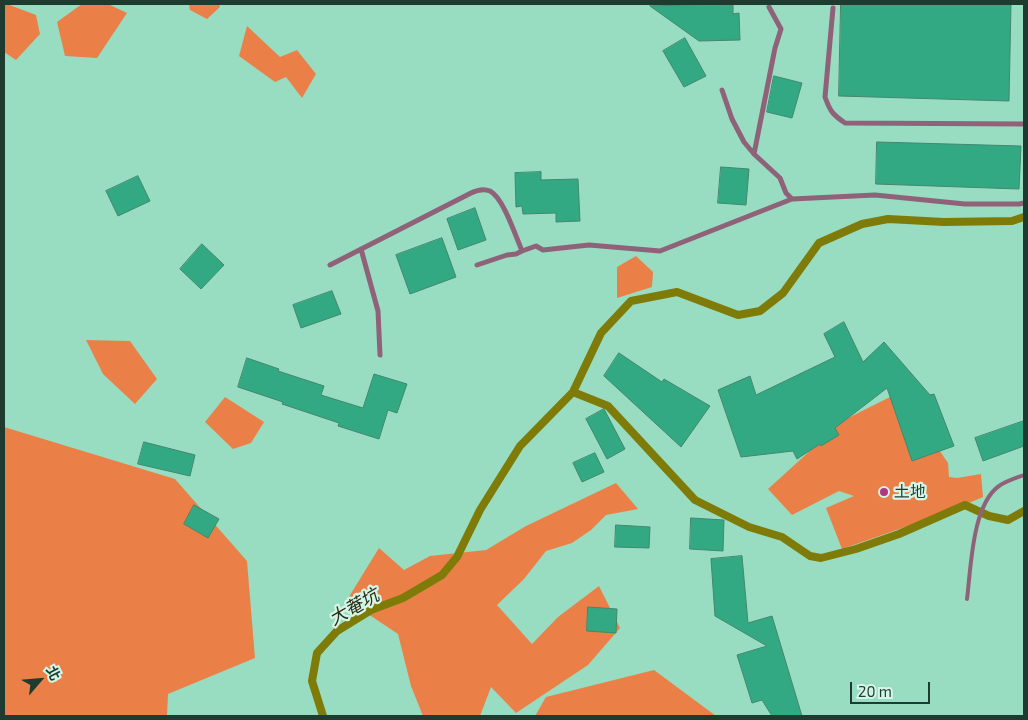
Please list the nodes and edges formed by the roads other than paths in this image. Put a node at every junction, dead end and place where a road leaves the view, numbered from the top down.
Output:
1 (769, 7) dead end
2 (833, 8) dead end
3 (722, 90) dead end
4 (1024, 124) edge
5 (754, 154) junction
6 (792, 199) junction
7 (1024, 202) edge
8 (361, 249) junction
9 (522, 251) junction
10 (330, 265) dead end
11 (477, 265) dead end
12 (380, 354) dead end
13 (1024, 475) edge
14 (967, 599) dead end

1 - 5 street
2 - 4 street
3 - 5 street
5 - 6 street
6 - 7 street
6 - 9 street
8 - 9 street
8 - 10 street
8 - 12 street
9 - 11 street
13 - 14 lane

